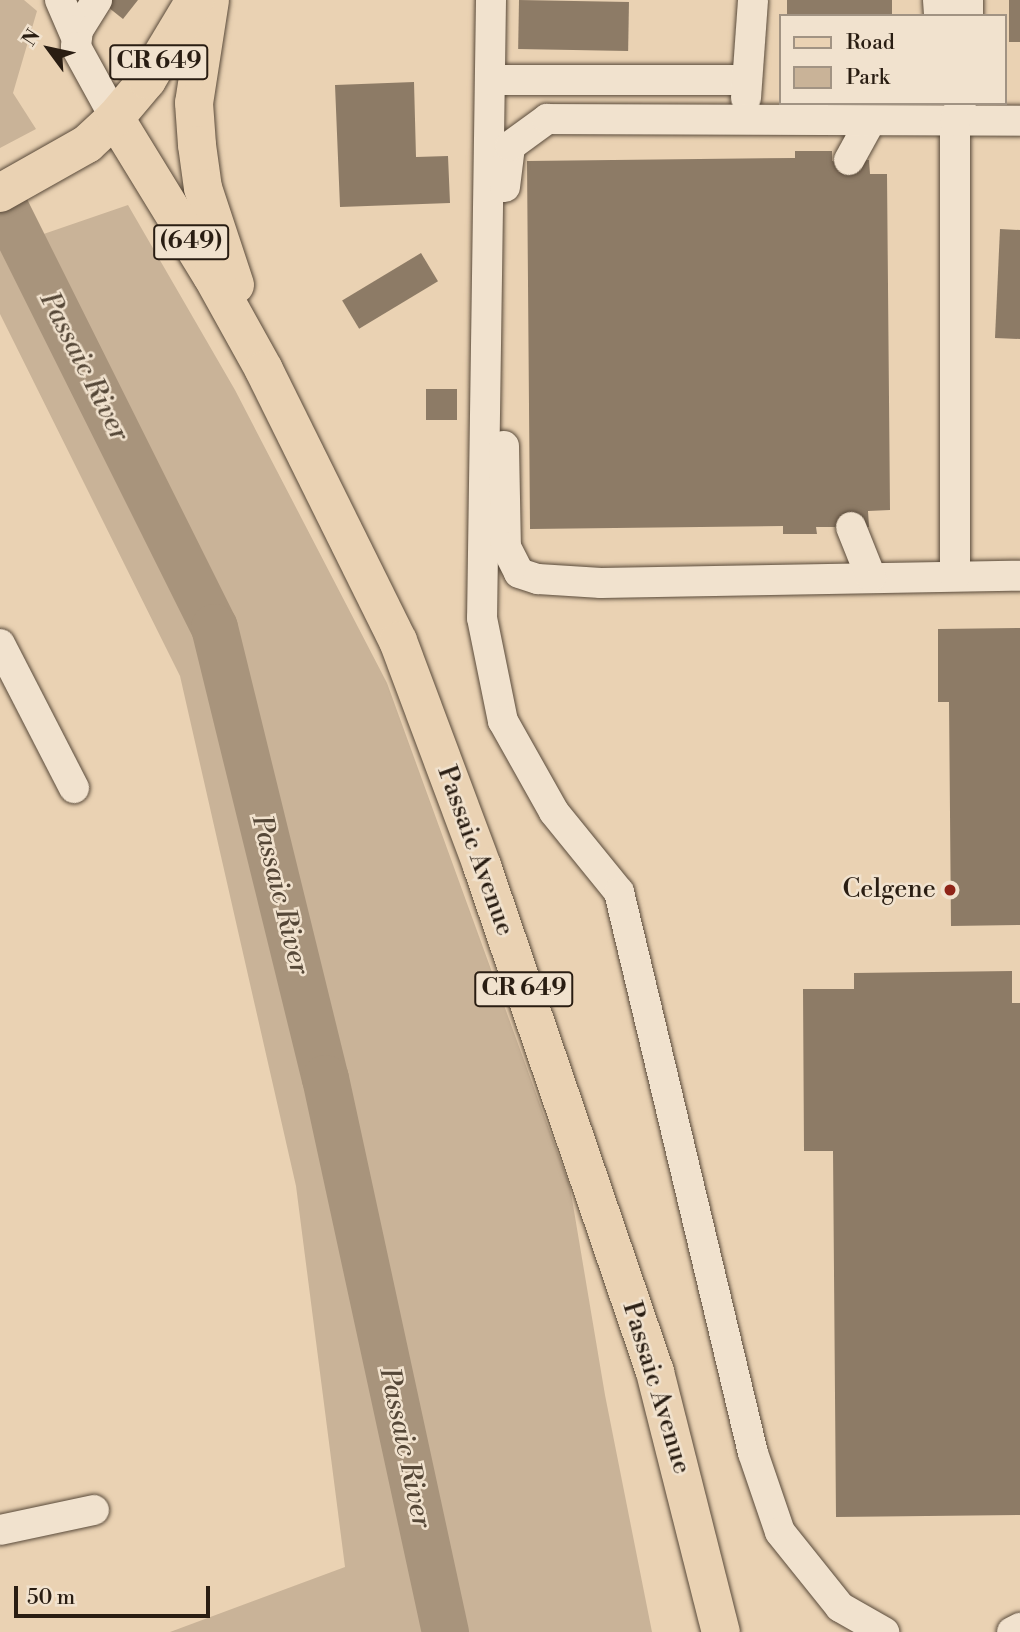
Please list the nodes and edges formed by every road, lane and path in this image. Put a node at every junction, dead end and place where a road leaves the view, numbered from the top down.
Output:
1 (60, 0) edge
2 (97, 0) edge
3 (195, 0) edge
4 (210, 0) edge
5 (491, 0) edge
6 (753, 0) edge
7 (76, 37) junction
8 (490, 80) junction
9 (745, 80) junction
10 (955, 109) edge
11 (115, 118) junction
12 (747, 120) junction
13 (1020, 121) edge
14 (870, 122) junction
15 (849, 160) dead end
16 (0, 193) edge
17 (264, 370) junction
18 (851, 527) dead end
19 (528, 576) junction
20 (955, 576) junction
21 (1020, 576) edge
22 (871, 577) junction
23 (482, 607) junction
24 (0, 644) edge
25 (74, 788) dead end
26 (94, 1510) dead end
27 (0, 1530) edge
28 (1020, 1628) edge
29 (721, 1632) edge
30 (884, 1632) edge
31 (1012, 1632) edge

1 - 7 lane
2 - 7 lane
3 - 11 main road, CR 649
4 - 17 main road
5 - 8 lane
6 - 9 lane
7 - 11 lane
8 - 9 lane
8 - 23 lane
9 - 12 lane
10 - 13 lane
10 - 14 lane
10 - 20 lane
11 - 16 main road
11 - 17 main road, Passaic Avenue / (649)
12 - 14 lane
12 - 19 lane
14 - 15 lane
17 - 29 main road, Passaic Avenue / CR 649
18 - 22 lane
19 - 22 lane
19 - 23 lane
20 - 21 lane
20 - 22 lane
23 - 30 lane
24 - 25 lane
26 - 27 lane
28 - 31 lane

